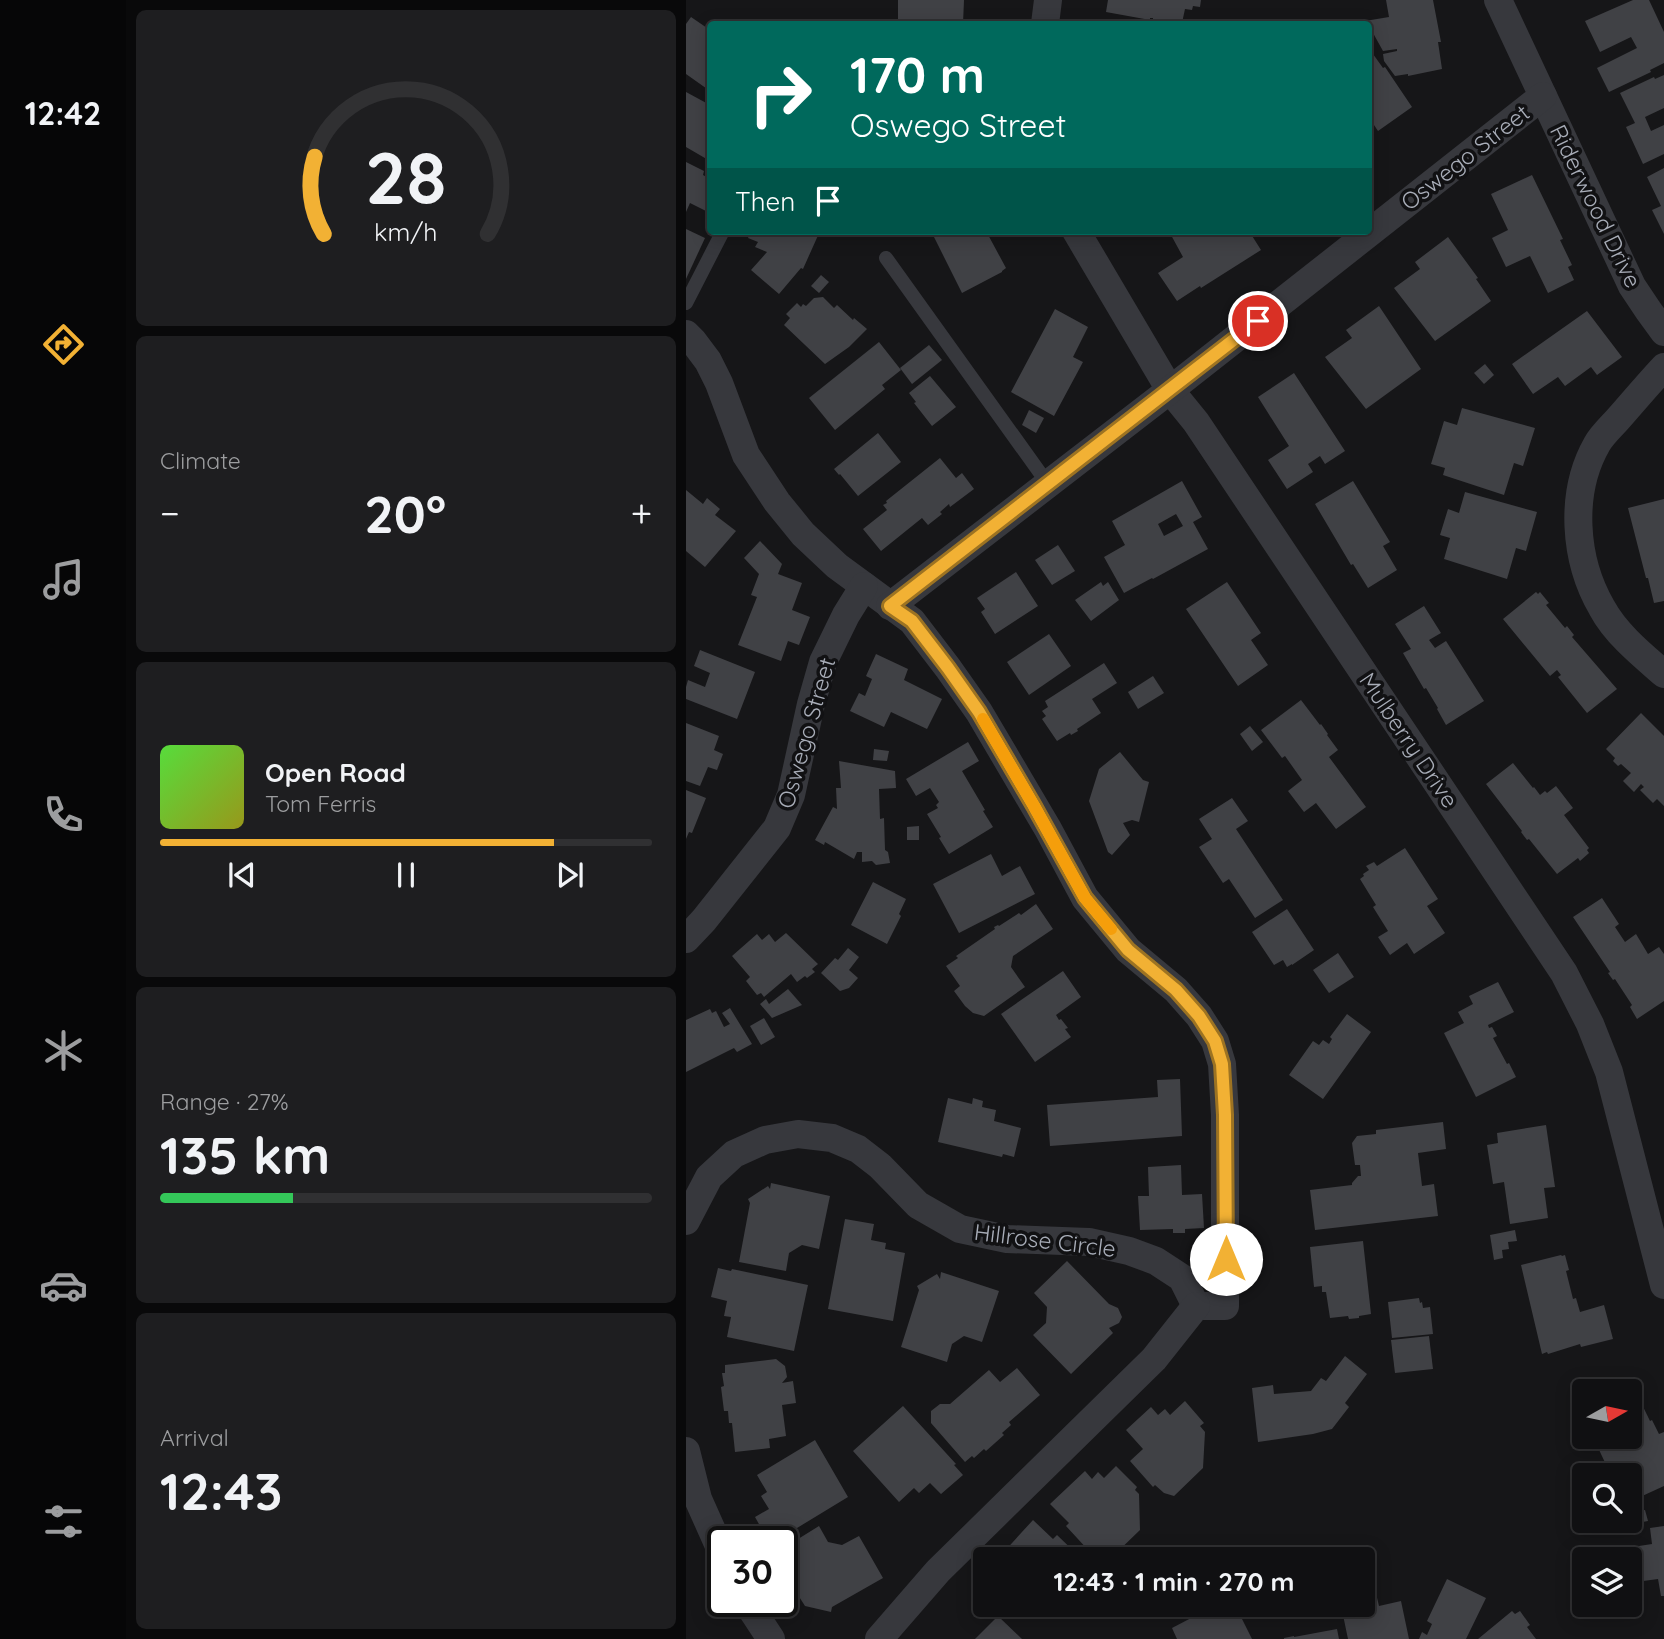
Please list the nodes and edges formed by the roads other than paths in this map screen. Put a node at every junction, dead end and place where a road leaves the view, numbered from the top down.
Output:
1 (1048, 0) edge
2 (1498, 0) edge
3 (1045, 21) edge
4 (1543, 96) junction
5 (1372, 231) edge
6 (721, 235) edge
7 (1078, 235) edge
8 (1367, 235) edge
9 (886, 258) dead end
10 (686, 303) edge
11 (1664, 332) edge
12 (686, 334) edge
13 (1664, 367) edge
14 (1170, 390) junction
15 (1048, 484) junction
16 (864, 586) junction
17 (890, 606) junction
18 (1664, 674) edge
19 (686, 939) edge
20 (686, 1221) edge
21 (1664, 1285) edge
22 (1196, 1306) junction
23 (686, 1451) edge
24 (710, 1526) edge
25 (757, 1617) edge
26 (771, 1639) edge
27 (879, 1639) edge

1 - 3 street
2 - 4 street, Riderwood Drive
4 - 5 street, Oswego Street
4 - 11 street, Riderwood Drive
6 - 10 lane
7 - 14 street, Mulberry Drive
8 - 14 street, Oswego Street
9 - 15 lane
12 - 16 street
13 - 18 street
14 - 15 street, Oswego Street
14 - 21 street, Mulberry Drive
15 - 17 street, Oswego Street
16 - 17 street
16 - 19 street, Oswego Street
17 - 22 street
20 - 22 street, Hillrose Circle
22 - 27 street
23 - 24 street
25 - 26 street

